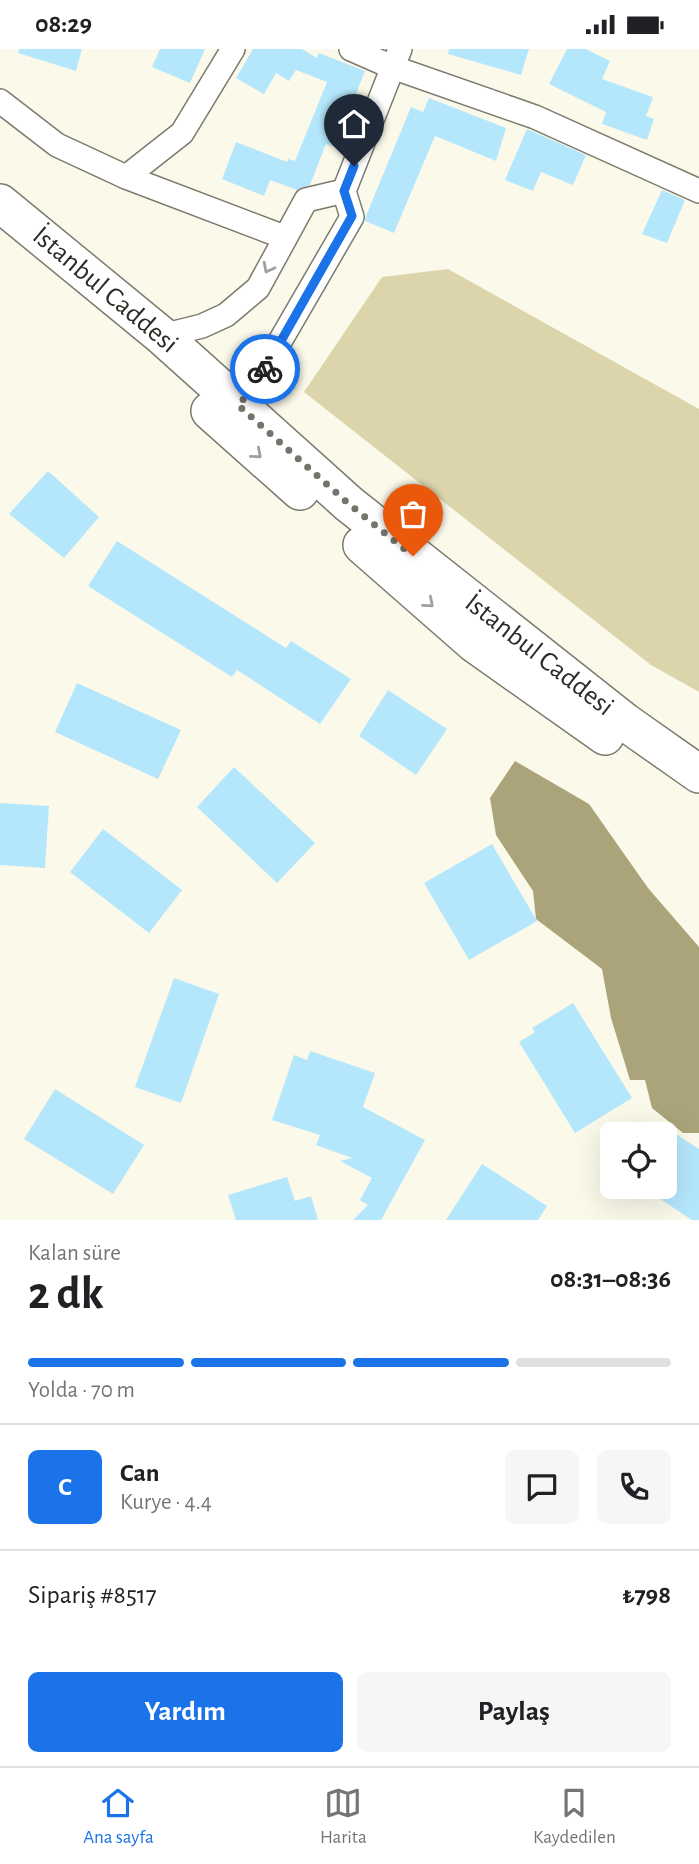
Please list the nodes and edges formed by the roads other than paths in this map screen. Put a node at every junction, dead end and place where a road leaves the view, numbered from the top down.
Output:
1 (233, 49) edge
2 (351, 49) edge
3 (396, 58) edge
4 (0, 101) edge
5 (126, 177) junction
6 (344, 191) junction
7 (699, 191) edge
8 (0, 203) edge
9 (0, 235) edge
10 (284, 237) junction
11 (162, 336) junction
12 (230, 414) junction
13 (699, 774) edge
14 (699, 801) edge

1 - 5 street
2 - 3 street
3 - 6 street
3 - 7 street
4 - 5 street
5 - 10 street
6 - 10 street
6 - 12 street
8 - 11 main road, İstanbul Caddesi
9 - 12 main road, İstanbul Caddesi
10 -> 11 street
11 - 12 main road, İstanbul Caddesi
12 - 13 main road, İstanbul Caddesi
12 -> 14 main road, İstanbul Caddesi

